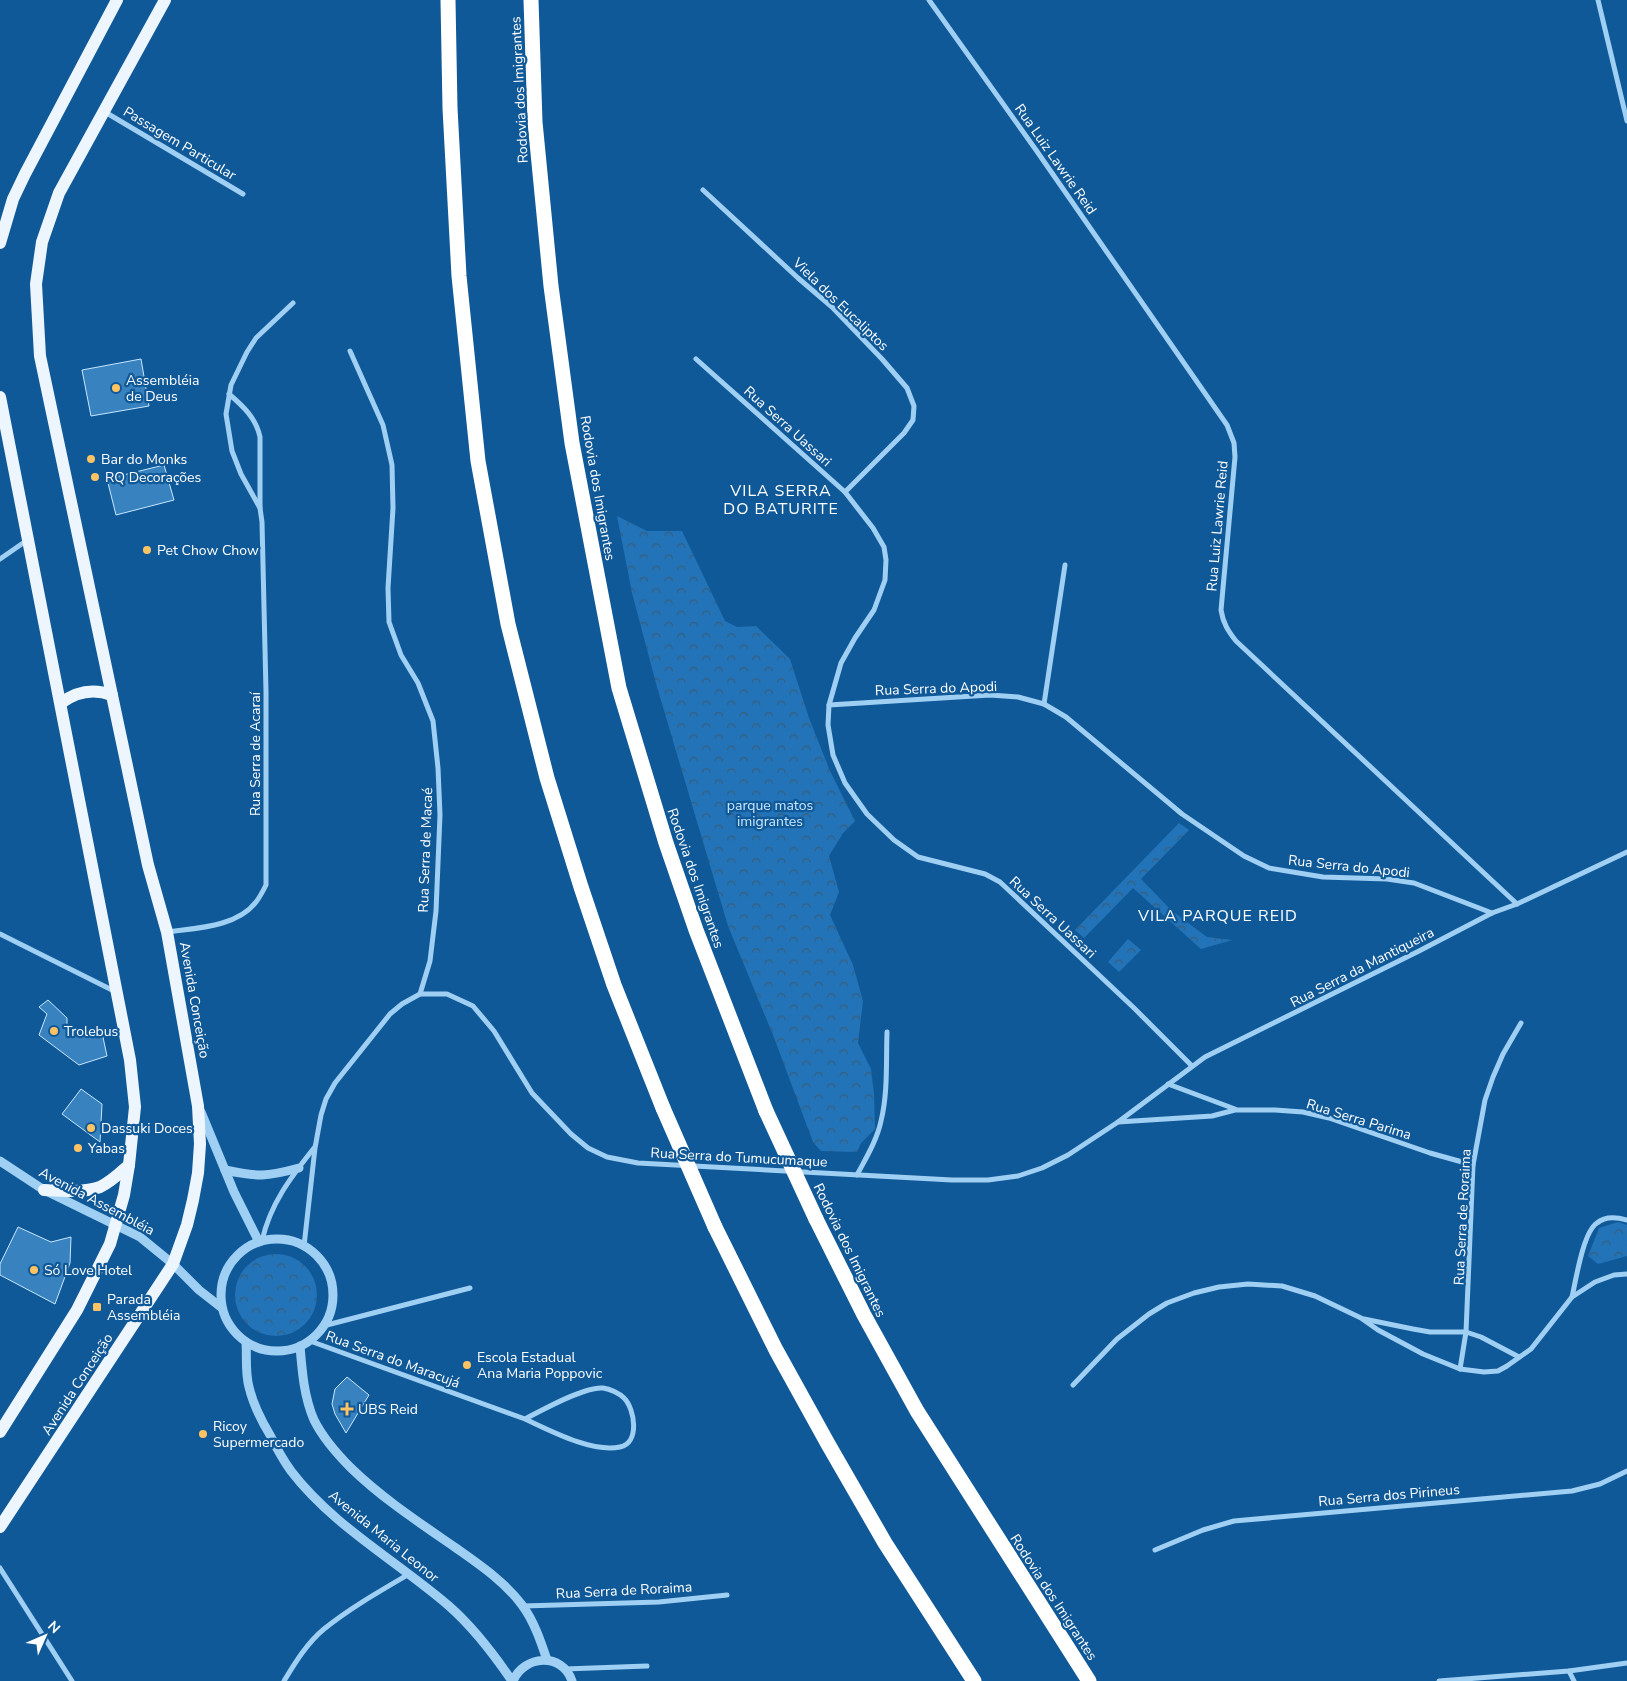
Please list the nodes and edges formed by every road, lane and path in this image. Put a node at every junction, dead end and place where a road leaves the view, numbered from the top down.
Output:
1 (117, 0) edge
2 (165, 0) edge
3 (448, 0) edge
4 (531, 0) edge
5 (929, 0) edge
6 (1598, 0) edge
7 (104, 111) junction
8 (1627, 121) edge
9 (703, 190) dead end
10 (243, 194) dead end
11 (0, 243) edge
12 (293, 303) dead end
13 (350, 350) dead end
14 (696, 358) dead end
15 (229, 394) junction
16 (0, 397) edge
17 (4, 443) edge
18 (845, 492) junction
19 (260, 508) junction
20 (29, 540) junction
21 (0, 559) edge
22 (1065, 565) dead end
23 (112, 695) junction
24 (61, 703) junction
25 (1044, 704) junction
26 (829, 705) junction
27 (1627, 852) edge
28 (1517, 904) junction
29 (1492, 913) junction
30 (168, 932) junction
31 (0, 934) edge
32 (116, 992) junction
33 (420, 994) junction
34 (1521, 1023) dead end
35 (887, 1032) dead end
36 (1192, 1066) junction
37 (1168, 1084) junction
38 (198, 1106) junction
39 (1235, 1110) junction
40 (1118, 1122) junction
41 (315, 1148) junction
42 (0, 1161) edge
43 (129, 1165) junction
44 (1473, 1165) junction
45 (299, 1168) junction
46 (225, 1170) junction
47 (857, 1175) junction
48 (44, 1190) junction
49 (1627, 1220) edge
50 (116, 1225) junction
51 (260, 1241) junction
52 (304, 1246) junction
53 (173, 1264) junction
54 (1627, 1274) edge
55 (470, 1288) dead end
56 (1572, 1297) junction
57 (222, 1308) junction
58 (1361, 1318) junction
59 (323, 1326) junction
60 (1466, 1332) junction
61 (310, 1341) junction
62 (246, 1342) junction
63 (300, 1346) junction
64 (1520, 1357) junction
65 (1460, 1370) junction
66 (1073, 1385) dead end
67 (525, 1419) junction
68 (0, 1432) edge
69 (1627, 1472) edge
70 (0, 1527) edge
71 (1155, 1550) dead end
72 (0, 1568) edge
73 (409, 1574) junction
74 (727, 1595) dead end
75 (523, 1606) junction
76 (547, 1660) junction
77 (1627, 1663) edge
78 (647, 1666) dead end
79 (565, 1670) junction
80 (1569, 1671) junction
81 (72, 1681) edge
82 (284, 1681) edge
83 (512, 1681) edge
84 (572, 1681) edge
85 (974, 1681) edge
86 (1089, 1681) edge
87 (1439, 1681) edge
88 (1574, 1681) edge

1 - 11 main road
2 - 7 main road, Avenida Conceição
3 - 85 highway, bridge
4 - 86 highway, Rodovia dos Imigrantes, bridge
5 - 28 street, Rua Luiz Lawrie Reid
6 - 8 street
7 - 10 street, Passagem Particular
7 - 23 main road, Avenida Conceição
9 - 18 street, Viela dos Eucaliptos
12 - 15 street, Rua Serra de Acaraí
13 - 33 street, Rua Serra de Macaé
14 - 18 street, Rua Serra Uassari
15 - 19 street, Rua Serra de Acaraí
15 - 19 street, Rua Serra de Acaraí
16 - 17 main road
17 - 20 main road
18 - 26 street, Rua Serra Uassari
19 - 30 street, Rua Serra de Acaraí
20 - 21 street
20 - 24 main road
22 - 25 street
23 - 24 main road
23 - 30 main road, Avenida Conceição
24 - 32 main road
25 - 26 street, Rua Serra do Apodi
25 - 29 street, Rua Serra do Apodi
26 - 36 street, Rua Serra Uassari
27 - 28 street, Rua Serra da Mantiqueira
28 - 29 street, Rua Serra da Mantiqueira
29 - 36 street, Rua Serra da Mantiqueira
30 - 38 main road, Avenida Conceição
31 - 32 street
32 - 43 main road
33 - 41 street
33 - 47 street, Rua Serra do Tumucumaque
34 - 44 street, Rua Serra de Roraima
35 - 47 street
36 - 37 street, Rua Serra da Mantiqueira
37 - 39 street, Rua Serra Parima
37 - 40 street, Rua Serra da Mantiqueira
38 - 46 street
38 - 53 main road, Avenida Conceição
39 - 40 street, Rua Serra Parima
39 - 44 street, Rua Serra Parima
40 - 47 street, Rua Serra do Tumucumaque
41 - 45 street
41 - 52 street
42 - 48 street, Avenida Assembléia
43 - 48 main road
43 - 50 main road
44 - 60 street, Rua Serra de Roraima
45 - 46 street
45 - 51 street
46 - 51 street
48 - 50 street, Avenida Assembléia
49 - 56 street
50 - 53 street, Avenida Assembléia
50 - 68 main road
51 - 52 street
51 - 57 street
52 - 59 street
53 - 57 street, Avenida Assembléia
53 - 70 main road, Avenida Conceição
54 - 56 street
55 - 59 street
56 - 64 street
57 - 62 street
58 - 60 street
58 - 65 street
58 - 66 street
59 - 61 street
60 - 64 street
60 - 65 street, Rua Serra de Roraima
61 - 63 street
61 - 67 street, Rua Serra do Maracujá
62 - 63 street
62 - 73 street, Avenida Maria Leonor
63 - 75 street
64 - 65 street
67 - 67 street, Rua Serra do Maracujá
69 - 71 street, Rua Serra dos Pirineus
72 - 81 street
73 - 82 street
73 - 83 street, Avenida Maria Leonor
74 - 75 street, Rua Serra de Roraima
75 - 76 street
76 - 79 street
76 - 83 street
77 - 80 street
78 - 79 street
79 - 84 street
80 - 87 street
80 - 88 street

